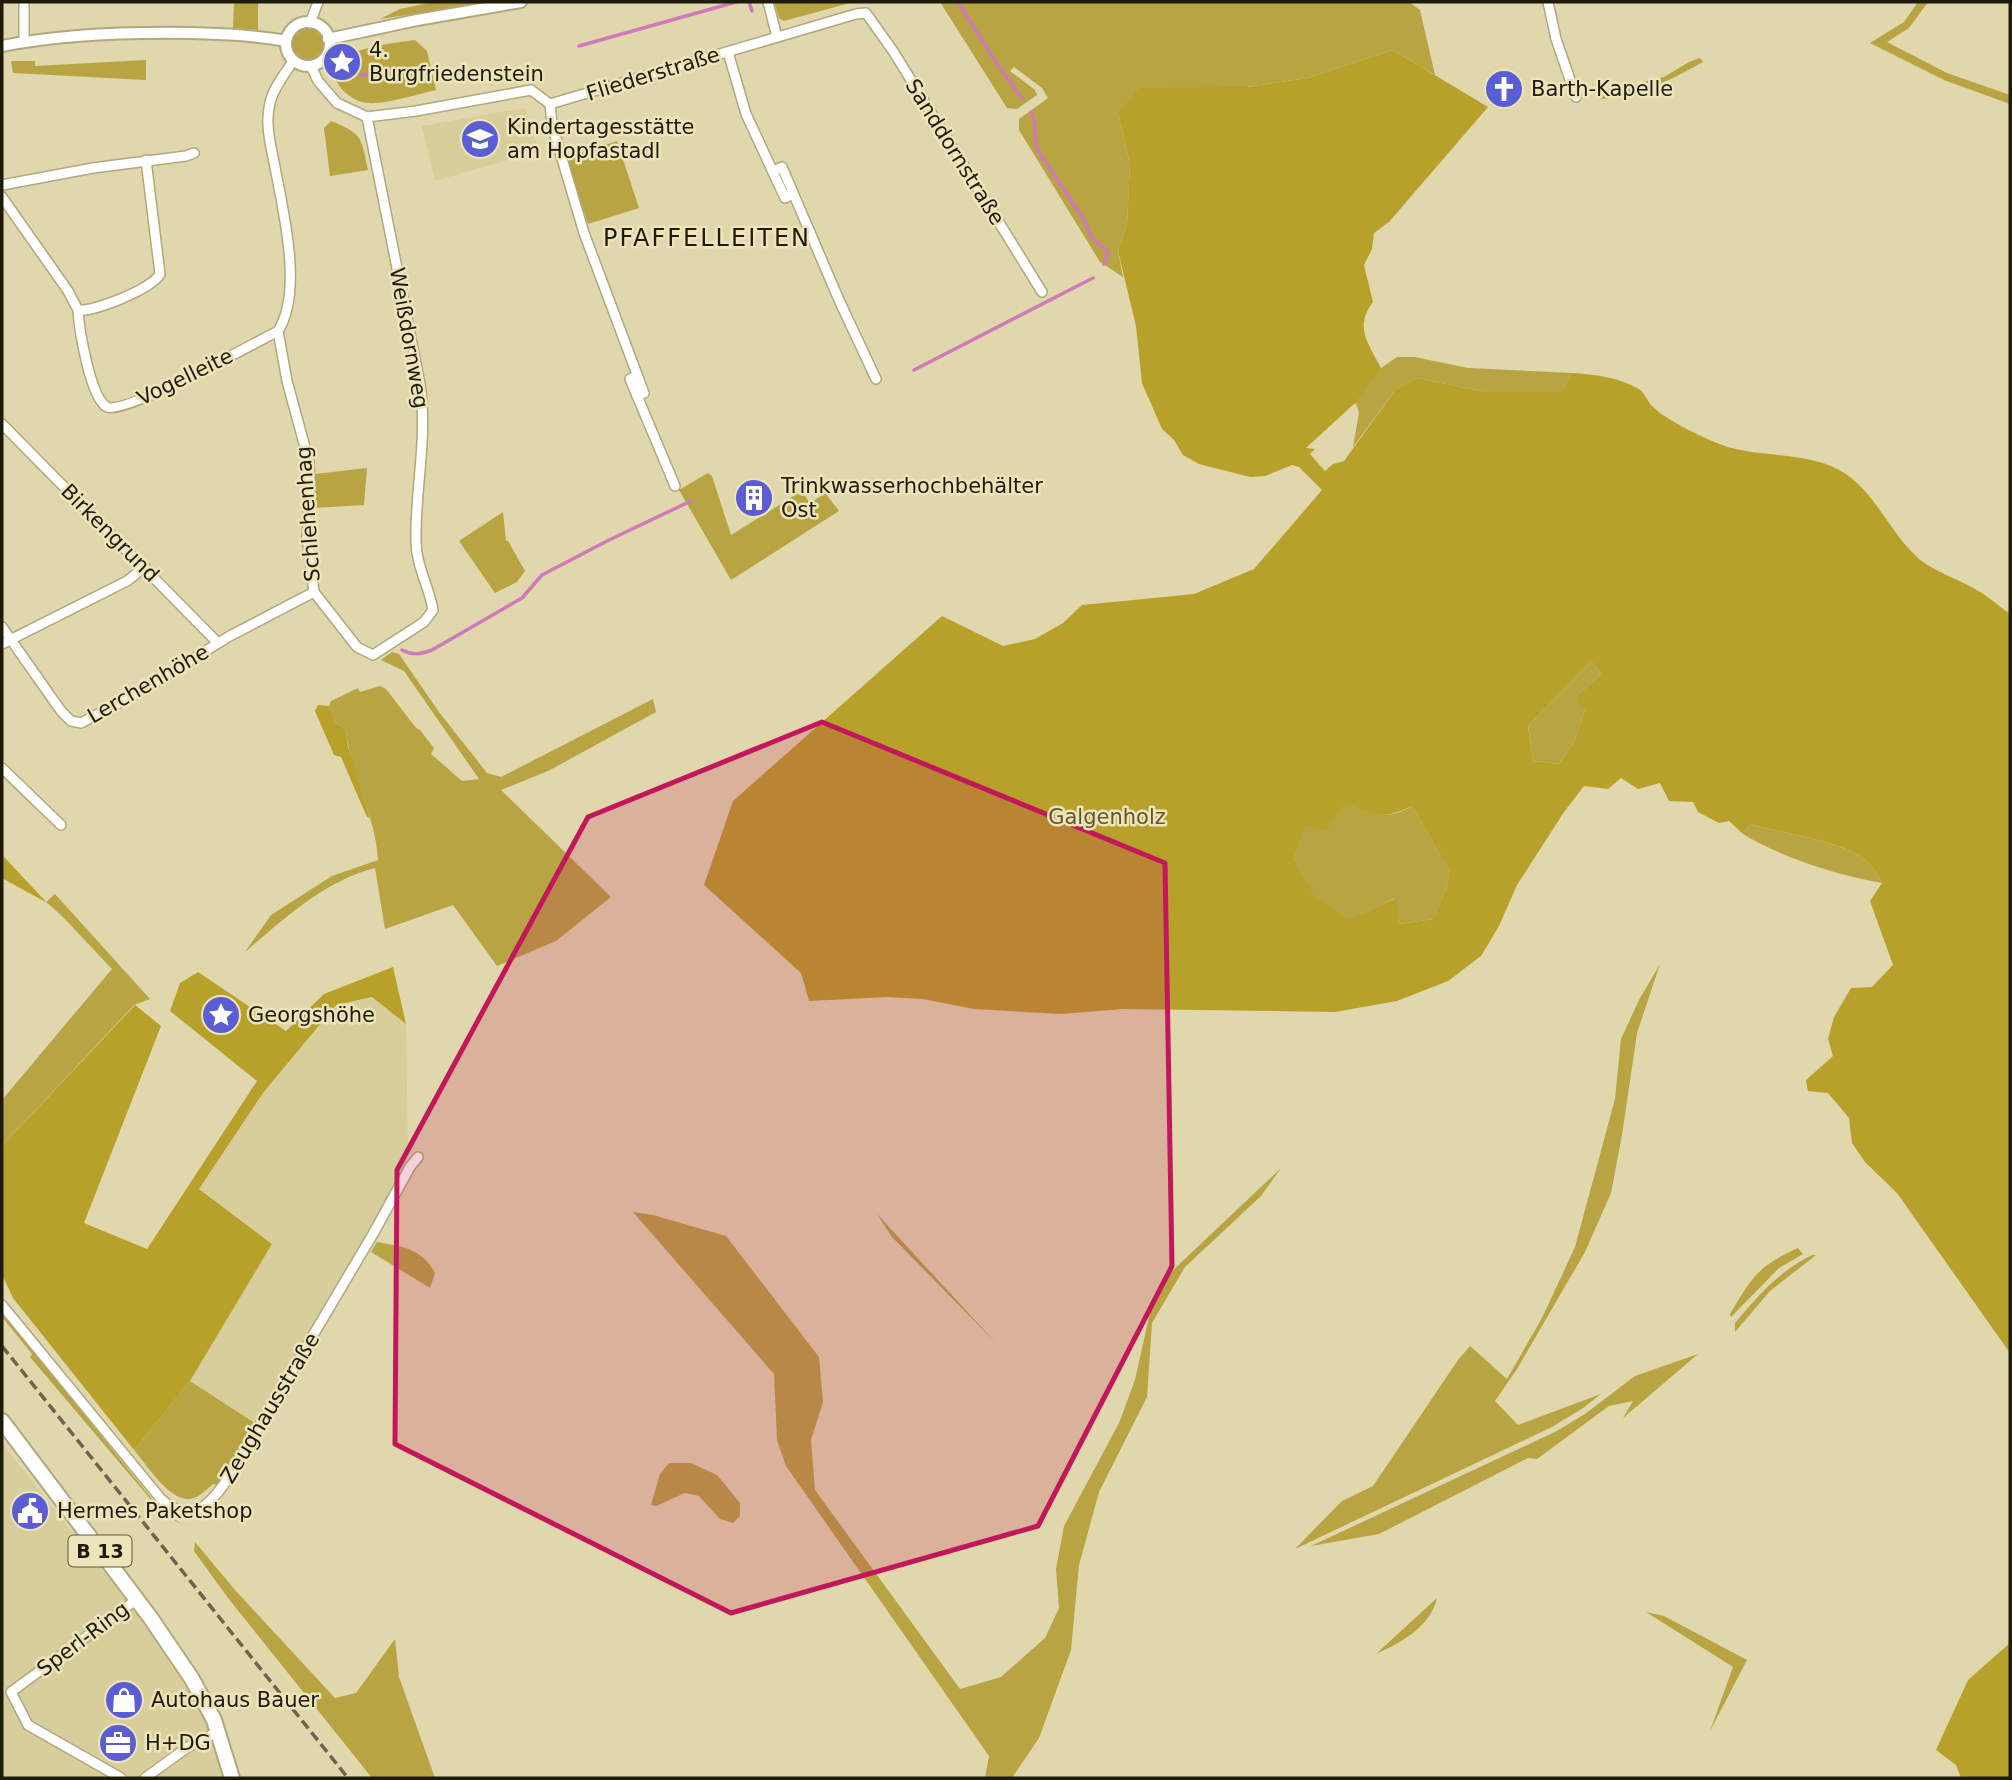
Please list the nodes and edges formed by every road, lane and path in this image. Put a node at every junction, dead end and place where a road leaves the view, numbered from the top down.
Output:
1 (24, 2) edge
2 (318, 2) edge
3 (521, 2) edge
4 (768, 2) edge
5 (1548, 2) edge
6 (866, 13) joint
7 (310, 23) junction
8 (777, 37) junction
9 (328, 39) junction
10 (286, 41) junction
11 (24, 42) junction
12 (2, 46) edge
13 (728, 52) junction
14 (293, 61) junction
15 (311, 66) junction
16 (1576, 97) dead end
17 (550, 104) junction
18 (367, 117) junction
19 (194, 153) dead end
20 (146, 160) junction
21 (2, 185) edge
22 (2, 197) edge
23 (1042, 292) dead end
24 (78, 310) junction
25 (278, 331) junction
26 (876, 379) dead end
27 (2, 424) edge
28 (676, 486) dead end
29 (145, 567) junction
30 (314, 592) junction
31 (2, 627) edge
32 (6, 641) edge
33 (218, 643) junction
34 (378, 653) joint
35 (2, 768) edge
36 (61, 825) dead end
37 (418, 1157) dead end
38 (2, 1305) edge
39 (2, 1421) edge
40 (136, 1600) junction
41 (219, 1731) junction
42 (121, 1778) edge
43 (145, 1778) edge
44 (232, 1778) edge

1 - 11 street
2 - 7 street
3 - 9 street
4 - 8 street
5 - 16 street
6 - 8 street, Fliederstraße
6 - 23 street, Sanddornstraße
7 - 9 street
7 - 10 street
8 - 13 street, Fliederstraße
9 - 15 street
10 - 11 street
10 - 14 street
11 - 12 street
13 - 17 street, Fliederstraße
13 - 26 street
14 - 15 street
14 - 25 street, Schlehenhag
15 - 18 street
17 - 18 street
17 - 28 street
18 - 34 street, Weißdornweg
19 - 20 street
20 - 21 street
20 - 24 street
22 - 24 street
24 - 25 street, Vogelleite
25 - 30 street, Schlehenhag
27 - 29 street, Birkengrund
29 - 32 street
29 - 33 street, Birkengrund
30 - 33 street, Lerchenhöhe
30 - 34 street, Schlehenhag
31 - 32 street
32 - 33 street, Lerchenhöhe
35 - 36 street
37 - 38 street, Zeughausstraße
39 - 40 main road, B 13
40 - 41 main road, B 13
40 - 42 street, Sperl-Ring
41 - 43 street
41 - 44 main road, B 13

